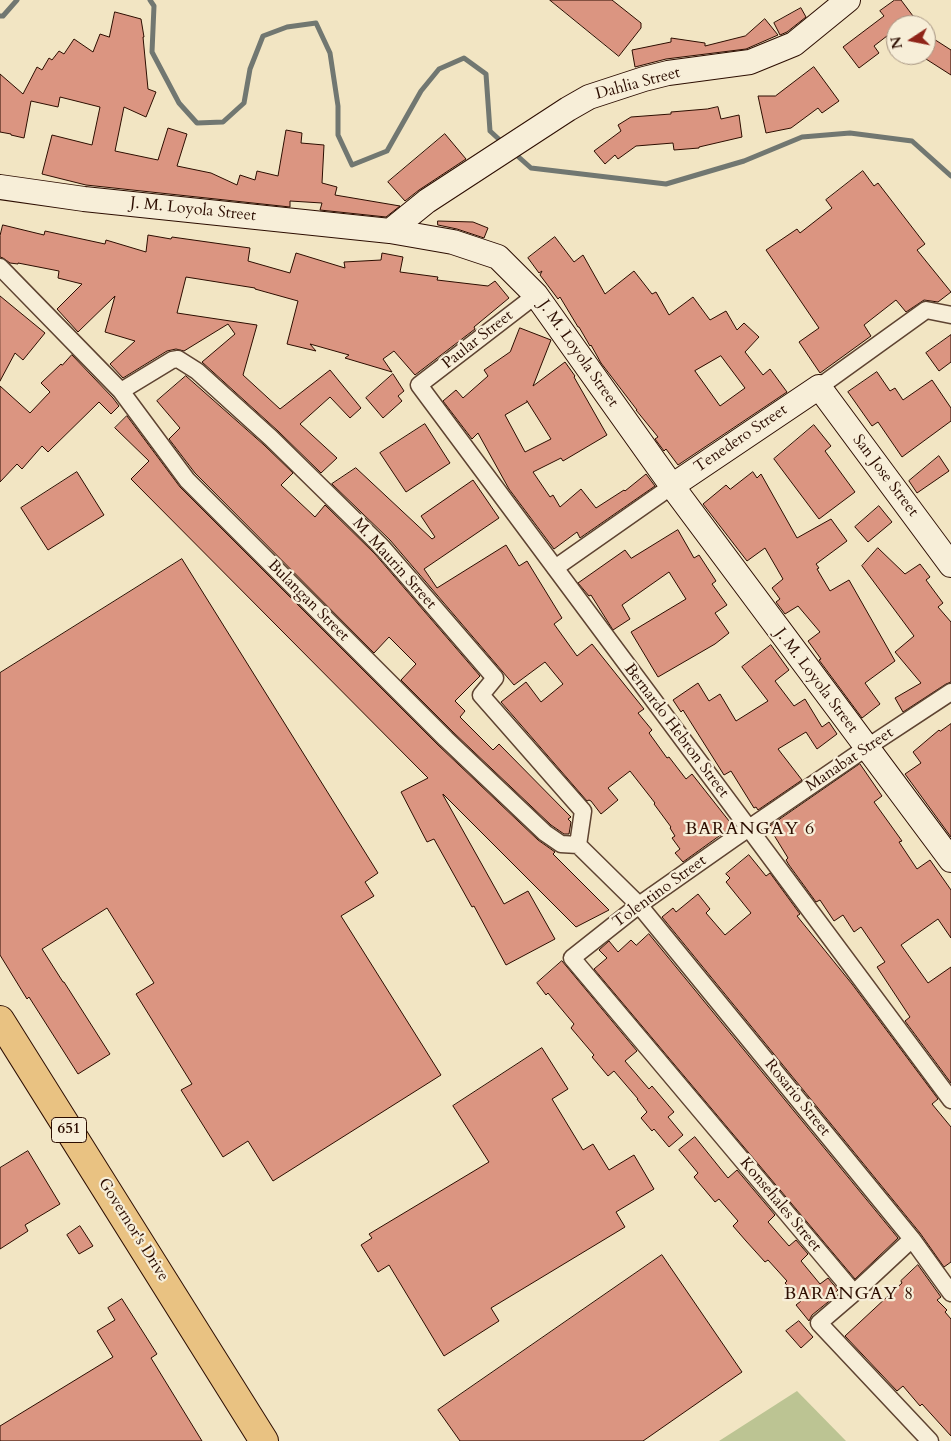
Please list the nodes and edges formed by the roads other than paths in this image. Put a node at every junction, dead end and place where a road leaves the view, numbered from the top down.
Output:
1 (848, 0) edge
2 (0, 187) edge
3 (390, 231) junction
4 (0, 267) edge
5 (536, 295) junction
6 (951, 316) edge
7 (419, 385) joint
8 (819, 387) junction
9 (121, 391) junction
10 (672, 486) junction
11 (951, 565) edge
12 (555, 568) junction
13 (951, 692) edge
14 (866, 748) junction
15 (749, 829) junction
16 (578, 845) junction
17 (951, 860) edge
18 (639, 905) junction
19 (572, 958) joint
20 (0, 1020) edge
21 (951, 1100) edge
22 (912, 1239) junction
23 (854, 1293) junction
24 (951, 1293) edge
25 (264, 1441) edge
26 (930, 1441) edge

1 - 3 main road, Dahlia Street
2 - 3 main road, J. M. Loyola Street
3 - 5 main road, J. M. Loyola Street
4 - 9 street, Bulangan Street
5 - 7 street, Paular Street
5 - 10 main road, J. M. Loyola Street
6 - 8 street, Tenedero Street
7 - 12 street, Bernardo Hebron Street
8 - 10 main road, Tenedero Street
8 - 11 main road, San Jose Street
9 - 16 street, Bulangan Street
9 - 16 street, M. Maurin Street
10 - 12 street, Tenedero Street
10 - 14 main road, J. M. Loyola Street
12 - 15 street, Bernardo Hebron Street
13 - 14 street, Manabat Street
14 - 15 street, Manabat Street
14 - 17 main road, J. M. Loyola Street
15 - 18 street, Tolentino Street
15 - 21 street, Bernardo Hebron Street
16 - 18 street
18 - 19 street, Tolentino Street
18 - 22 street, Rosario Street
19 - 23 street, Konsehales Street
20 - 25 highway, Governor's Drive / 651
22 - 23 street
22 - 24 street, Rosario Street
23 - 26 street

